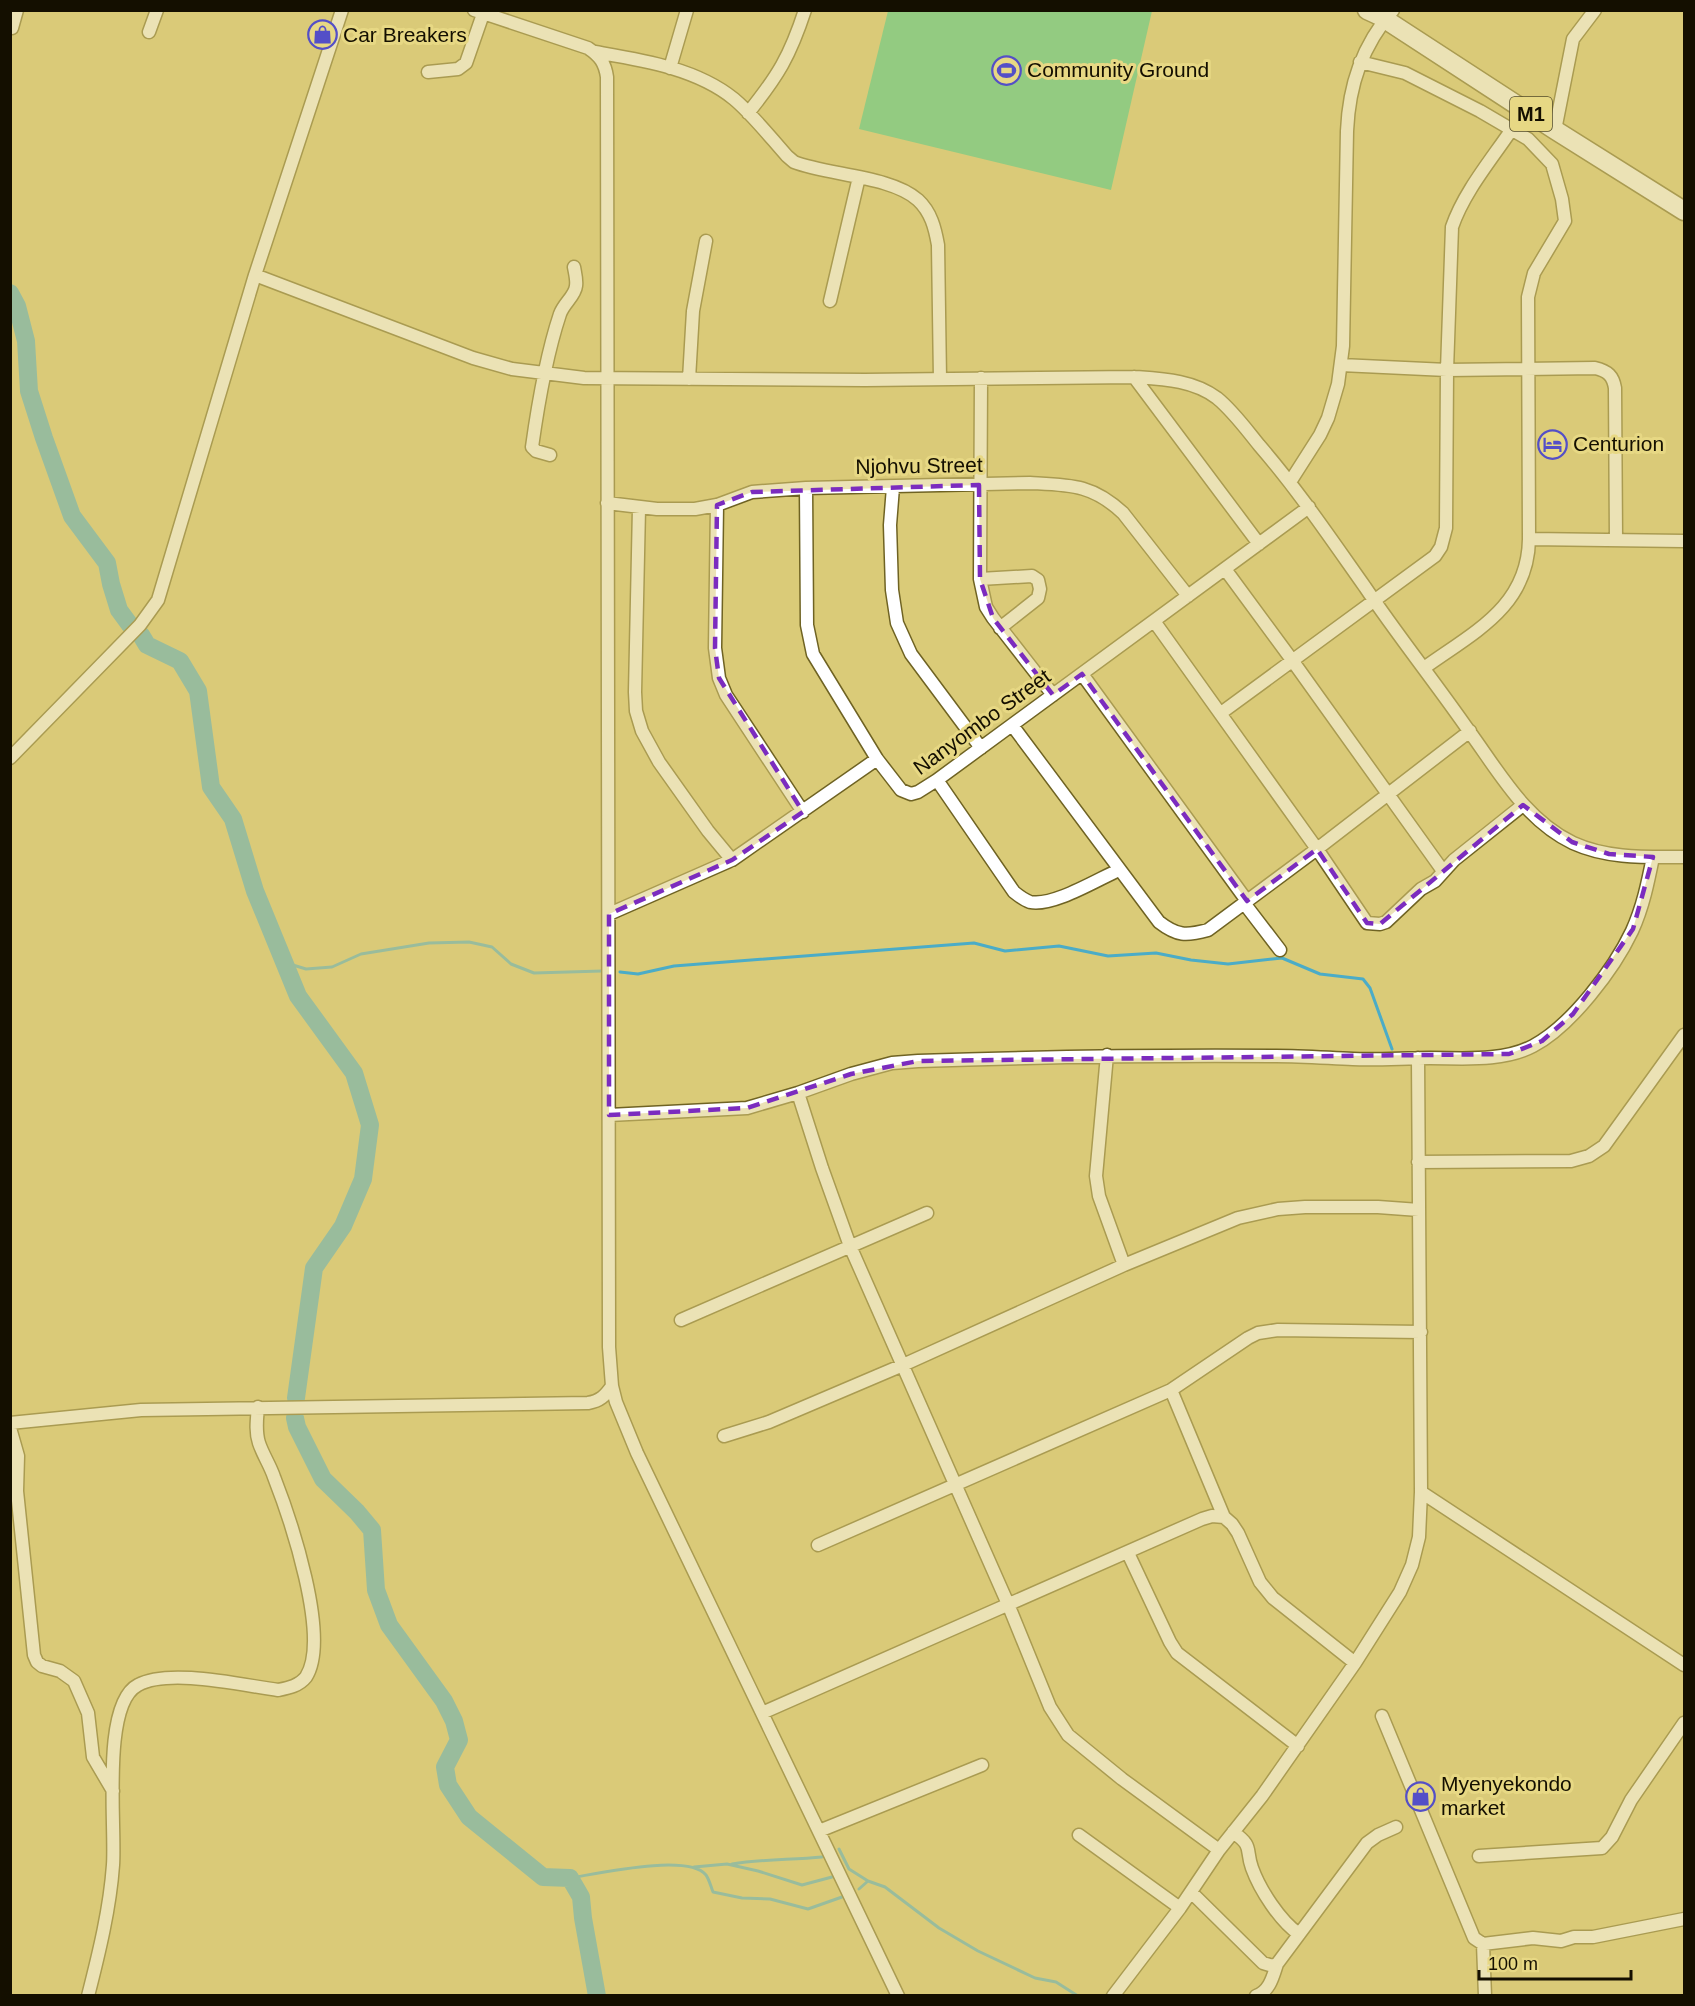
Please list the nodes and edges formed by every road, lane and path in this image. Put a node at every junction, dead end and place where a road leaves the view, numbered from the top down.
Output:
1 (17, 10) edge
2 (156, 10) edge
3 (342, 10) edge
4 (687, 10) edge
5 (805, 10) edge
6 (1595, 10) edge
7 (478, 12) edge
8 (1380, 13) edge
9 (504, 15) edge
10 (12, 28) edge
11 (149, 32) dead end
12 (595, 52) junction
13 (1360, 62) junction
14 (670, 68) junction
15 (428, 72) dead end
16 (748, 113) junction
17 (1512, 129) junction
18 (1555, 130) junction
19 (859, 177) junction
20 (1684, 211) edge
21 (706, 241) dead end
22 (574, 267) dead end
23 (255, 275) junction
24 (830, 301) dead end
25 (1341, 365) junction
26 (1528, 369) junction
27 (1447, 370) junction
28 (544, 373) junction
29 (606, 377) junction
30 (1134, 377) junction
31 (981, 378) junction
32 (689, 379) junction
33 (940, 379) junction
34 (550, 455) dead end
35 (1290, 482) junction
36 (979, 484) junction
37 (893, 487) junction
38 (806, 488) junction
39 (607, 503) junction
40 (717, 505) junction
41 (1309, 507) junction
42 (639, 508) junction
43 (1529, 539) junction
44 (1616, 540) junction
45 (1684, 541) edge
46 (1259, 544) junction
47 (1225, 569) junction
48 (981, 579) junction
49 (1188, 596) junction
50 (1374, 601) junction
51 (1154, 621) junction
52 (1000, 628) junction
53 (1292, 660) junction
54 (1425, 668) junction
55 (1082, 674) junction
56 (1053, 695) junction
57 (1221, 713) junction
58 (1012, 725) junction
59 (1470, 732) junction
60 (981, 748) junction
61 (10, 758) edge
62 (877, 759) junction
63 (937, 780) junction
64 (1388, 794) junction
65 (1523, 805) junction
66 (803, 812) junction
67 (1317, 849) junction
68 (1653, 857) junction
69 (1684, 857) edge
70 (732, 860) junction
71 (1119, 870) junction
72 (1443, 871) junction
73 (1246, 902) junction
74 (609, 914) junction
75 (1280, 950) dead end
76 (1684, 1035) edge
77 (1107, 1055) junction
78 (1418, 1058) junction
79 (798, 1093) junction
80 (609, 1115) junction
81 (1418, 1162) junction
82 (1419, 1210) junction
83 (927, 1214) dead end
84 (850, 1246) junction
85 (1125, 1265) junction
86 (681, 1320) dead end
87 (1421, 1332) junction
88 (903, 1365) junction
89 (612, 1386) junction
90 (1171, 1390) junction
91 (258, 1407) junction
92 (10, 1424) edge
93 (10, 1428) edge
94 (724, 1436) dead end
95 (955, 1485) junction
96 (1421, 1492) junction
97 (1224, 1517) junction
98 (818, 1545) dead end
99 (1128, 1552) junction
100 (1008, 1604) junction
101 (1355, 1663) junction
102 (1684, 1665) edge
103 (762, 1713) junction
104 (1382, 1716) dead end
105 (1684, 1723) edge
106 (1298, 1746) junction
107 (982, 1765) dead end
108 (113, 1791) junction
109 (1396, 1827) dead end
110 (819, 1831) junction
111 (1233, 1832) junction
112 (1079, 1835) dead end
113 (1219, 1850) junction
114 (1479, 1856) dead end
115 (1191, 1892) junction
116 (1180, 1908) junction
117 (1684, 1919) edge
118 (1299, 1934) junction
119 (1483, 1944) junction
120 (1277, 1964) junction
121 (88, 1995) edge
122 (898, 1995) edge
123 (1113, 1995) edge
124 (1256, 1995) edge
125 (1485, 1995) edge

1 - 10 street
2 - 11 street
3 - 23 street
4 - 14 street
5 - 16 street
6 - 18 street
7 - 9 street
7 - 15 street
8 - 13 street
8 - 18 highway, M1
9 - 12 street
12 - 14 street
12 - 29 street
13 - 17 street
13 - 25 street
14 - 16 street
16 - 19 street
17 - 26 street
17 - 27 street
18 - 20 highway, M1
19 - 24 street
19 - 33 street
21 - 32 street
22 - 28 street
23 - 28 street
23 - 61 street
25 - 27 street
25 - 35 street
26 - 27 street
26 - 43 street
26 - 44 street
27 - 50 street
28 - 29 street
28 - 34 street
29 - 32 street
29 - 39 street
30 - 31 street
30 - 35 street
30 - 46 street
31 - 33 street
31 - 36 street
32 - 33 street
35 - 41 street
36 - 37 street, Njohvu Street
36 - 48 street
36 - 49 street, Njohvu Street
37 - 38 street, Njohvu Street
37 - 60 street
38 - 40 street, Njohvu Street
38 - 62 street
39 - 42 street, Njohvu Street
39 - 74 street
40 - 42 street, Njohvu Street
40 - 66 street
41 - 46 street, Nanyombo Street
41 - 50 street
42 - 70 street
43 - 44 street
43 - 54 street
44 - 45 street
46 - 47 street, Nanyombo Street
47 - 49 street, Nanyombo Street
47 - 53 street
48 - 52 street
48 - 52 street
49 - 51 street, Nanyombo Street
50 - 53 street
50 - 54 street
51 - 55 street, Nanyombo Street
51 - 57 street
52 - 56 street
53 - 57 street
53 - 64 street
54 - 59 street
55 - 56 street, Nanyombo Street
55 - 73 street
56 - 58 street, Nanyombo Street
57 - 67 street
58 - 60 street, Nanyombo Street
58 - 71 street
59 - 64 street
59 - 65 street
60 - 63 street, Nanyombo Street
62 - 63 street, Nanyombo Street
62 - 66 street, Nanyombo Street
63 - 71 street
64 - 67 street
64 - 72 street
65 - 68 street
65 - 72 street
66 - 70 street, Nanyombo Street
67 - 72 street
67 - 73 street
68 - 69 street
68 - 78 street
70 - 74 street, Nanyombo Street
71 - 73 street
73 - 75 street
74 - 80 street
76 - 81 street
77 - 78 street
77 - 79 street
77 - 85 street
78 - 81 street
79 - 80 street
79 - 84 street
80 - 89 street
81 - 82 street
82 - 85 street
82 - 87 street
83 - 84 street
84 - 86 street
84 - 88 street
85 - 88 street
87 - 90 street
87 - 96 street
88 - 94 street
88 - 95 street
89 - 91 street
89 - 103 street
90 - 95 street
90 - 97 street
91 - 92 street
91 - 108 street
93 - 108 street
95 - 98 street
95 - 100 street
96 - 101 street
96 - 102 street
97 - 99 street
97 - 101 street
99 - 100 street
99 - 106 street
100 - 103 street
100 - 113 street
101 - 106 street
103 - 110 street
104 - 119 street
105 - 114 street
106 - 111 street
107 - 110 street
108 - 121 street
109 - 118 street
110 - 122 street
111 - 113 street
111 - 118 street
112 - 116 street
113 - 115 street
115 - 116 street
115 - 120 street
116 - 123 street
117 - 119 street
118 - 120 street
119 - 125 street
120 - 124 street

